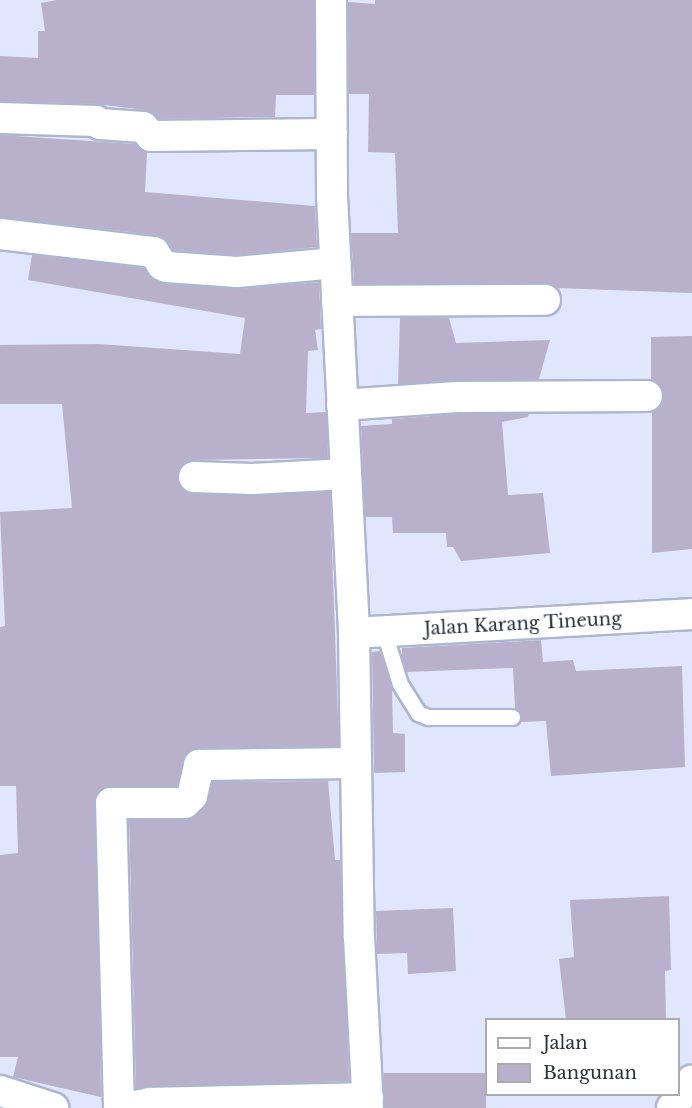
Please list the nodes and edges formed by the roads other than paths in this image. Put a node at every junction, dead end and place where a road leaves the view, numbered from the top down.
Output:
1 (331, 0) edge
2 (0, 118) edge
3 (332, 134) junction
4 (0, 234) edge
5 (336, 263) junction
6 (545, 300) dead end
7 (338, 301) junction
8 (647, 396) dead end
9 (342, 405) junction
10 (346, 474) junction
11 (194, 477) dead end
12 (692, 614) edge
13 (384, 632) junction
14 (354, 633) junction
15 (512, 717) dead end
16 (355, 762) junction
17 (692, 1080) edge
18 (0, 1091) edge
19 (368, 1103) edge
20 (53, 1108) edge
21 (121, 1108) edge
22 (672, 1108) edge

1 - 3 street
2 - 3 street
3 - 5 street
4 - 5 street
5 - 7 street
6 - 7 street
7 - 9 street
8 - 9 street
9 - 10 street
10 - 11 street
10 - 14 street
12 - 13 street, Jalan Karang Tineung
13 - 14 street, Jalan Karang Tineung
13 - 15 lane
14 - 16 street
16 - 19 street
16 - 21 street
17 - 22 street
18 - 20 street
19 - 21 street

